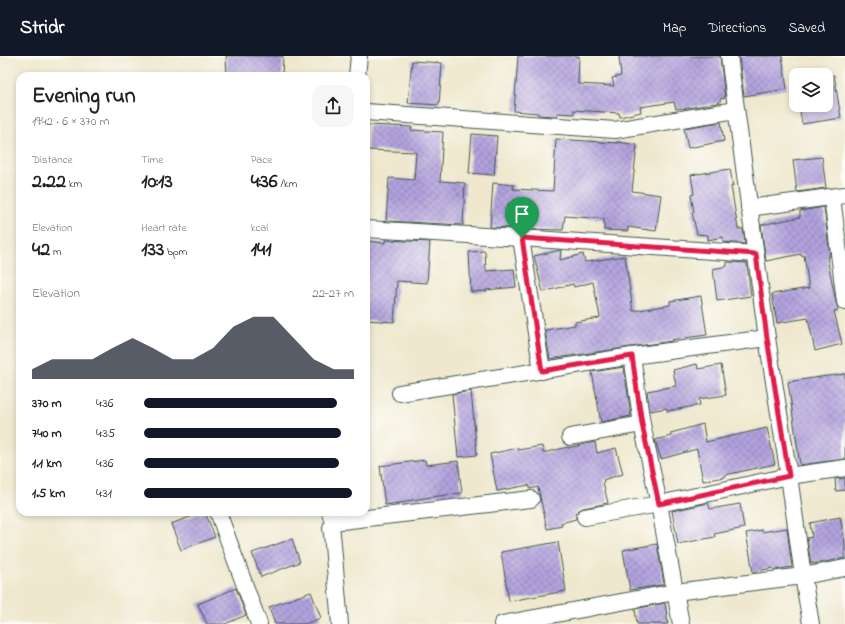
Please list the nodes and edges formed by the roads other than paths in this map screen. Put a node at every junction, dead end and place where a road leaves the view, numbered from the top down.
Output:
1 (359, 56) edge
2 (729, 56) edge
3 (357, 72) edge
4 (736, 110) junction
5 (370, 112) edge
6 (839, 196) edge
7 (749, 208) junction
8 (370, 229) edge
9 (522, 238) junction
10 (756, 254) junction
11 (845, 302) edge
12 (767, 338) junction
13 (632, 356) junction
14 (542, 371) junction
15 (400, 393) dead end
16 (642, 424) junction
17 (570, 437) dead end
18 (845, 468) edge
19 (789, 476) junction
20 (531, 499) dead end
21 (659, 504) junction
22 (370, 513) edge
23 (219, 516) edge
24 (342, 516) edge
25 (331, 517) edge
26 (585, 517) dead end
27 (845, 568) edge
28 (803, 576) junction
29 (675, 592) junction
30 (259, 624) edge
31 (340, 624) edge
32 (502, 624) edge
33 (681, 624) edge
34 (811, 624) edge

1 - 3 street
2 - 4 street
4 - 5 street
4 - 7 street
6 - 7 street
6 - 11 street
7 - 10 street
8 - 9 street
9 - 10 street
9 - 14 street
10 - 12 street
12 - 13 street
12 - 19 street
13 - 14 street
13 - 16 street
14 - 15 street
16 - 17 street
16 - 21 street
18 - 19 street
19 - 21 street
19 - 28 street
20 - 22 street
21 - 26 street
21 - 29 street
23 - 30 street
24 - 25 street
25 - 31 street
27 - 28 street
28 - 29 street
28 - 34 street
29 - 32 street
29 - 33 street

